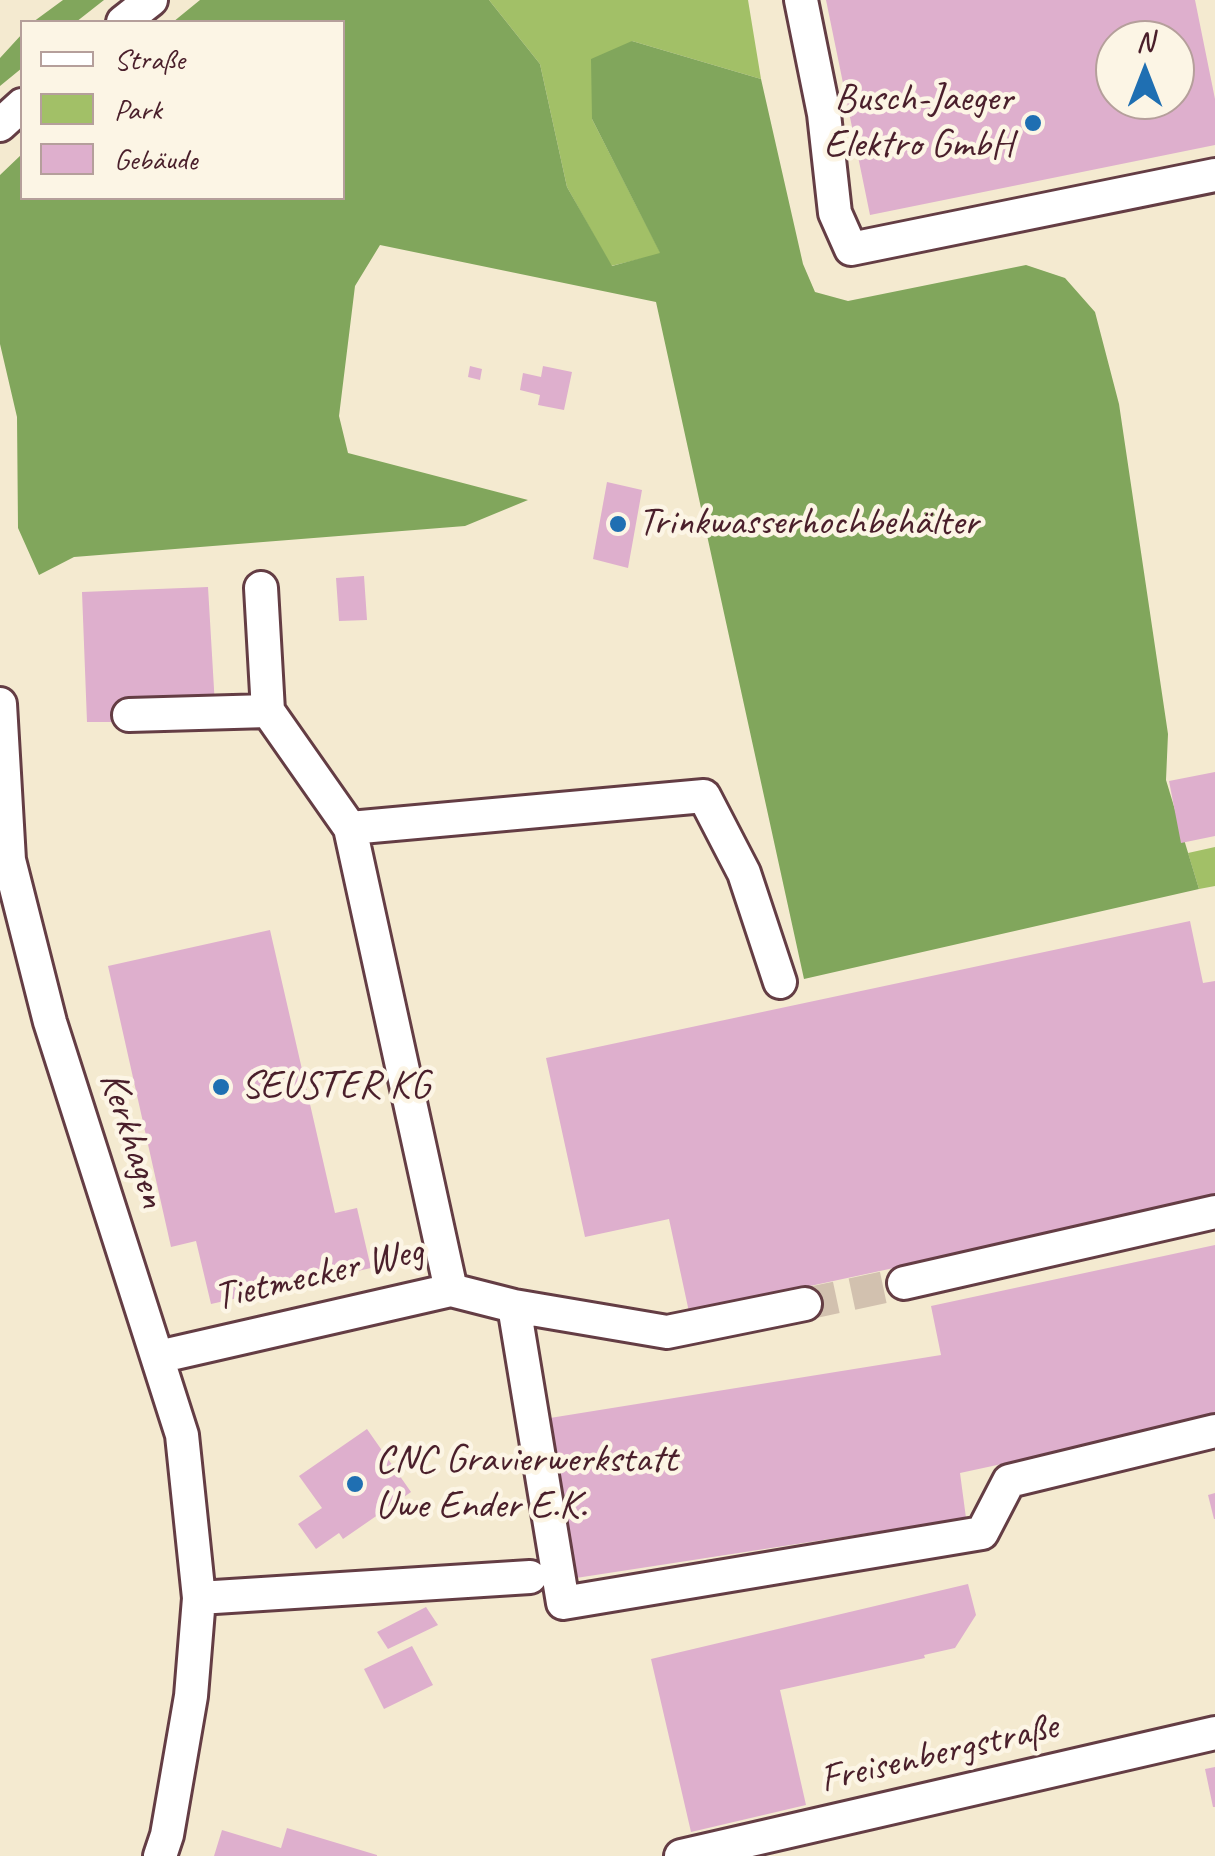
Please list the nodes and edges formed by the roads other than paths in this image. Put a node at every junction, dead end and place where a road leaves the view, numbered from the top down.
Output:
1 (151, 0) edge
2 (801, 0) edge
3 (126, 20) edge
4 (20, 107) edge
5 (0, 125) edge
6 (1215, 175) edge
7 (261, 588) dead end
8 (0, 704) edge
9 (268, 711) junction
10 (129, 715) dead end
11 (350, 828) junction
12 (780, 982) dead end
13 (1215, 1212) edge
14 (904, 1283) tunnel mouth
15 (451, 1290) junction
16 (806, 1304) tunnel mouth
17 (514, 1306) junction
18 (158, 1357) junction
19 (1215, 1431) edge
20 (530, 1578) dead end
21 (199, 1598) junction
22 (1215, 1733) edge
23 (160, 1856) edge
24 (681, 1856) edge

1 - 3 street
2 - 6 street
4 - 5 street
7 - 9 street
8 - 18 street, Kerkhagen
9 - 10 street
9 - 11 street
11 - 12 street
11 - 15 street, Tietmecker Weg
13 - 14 street
15 - 17 street
15 - 18 street, Tietmecker Weg
16 - 17 street
17 - 19 street
18 - 21 street, Kerkhagen
20 - 21 street
21 - 23 street, Kerkhagen
22 - 24 street, Freisenbergstraße

